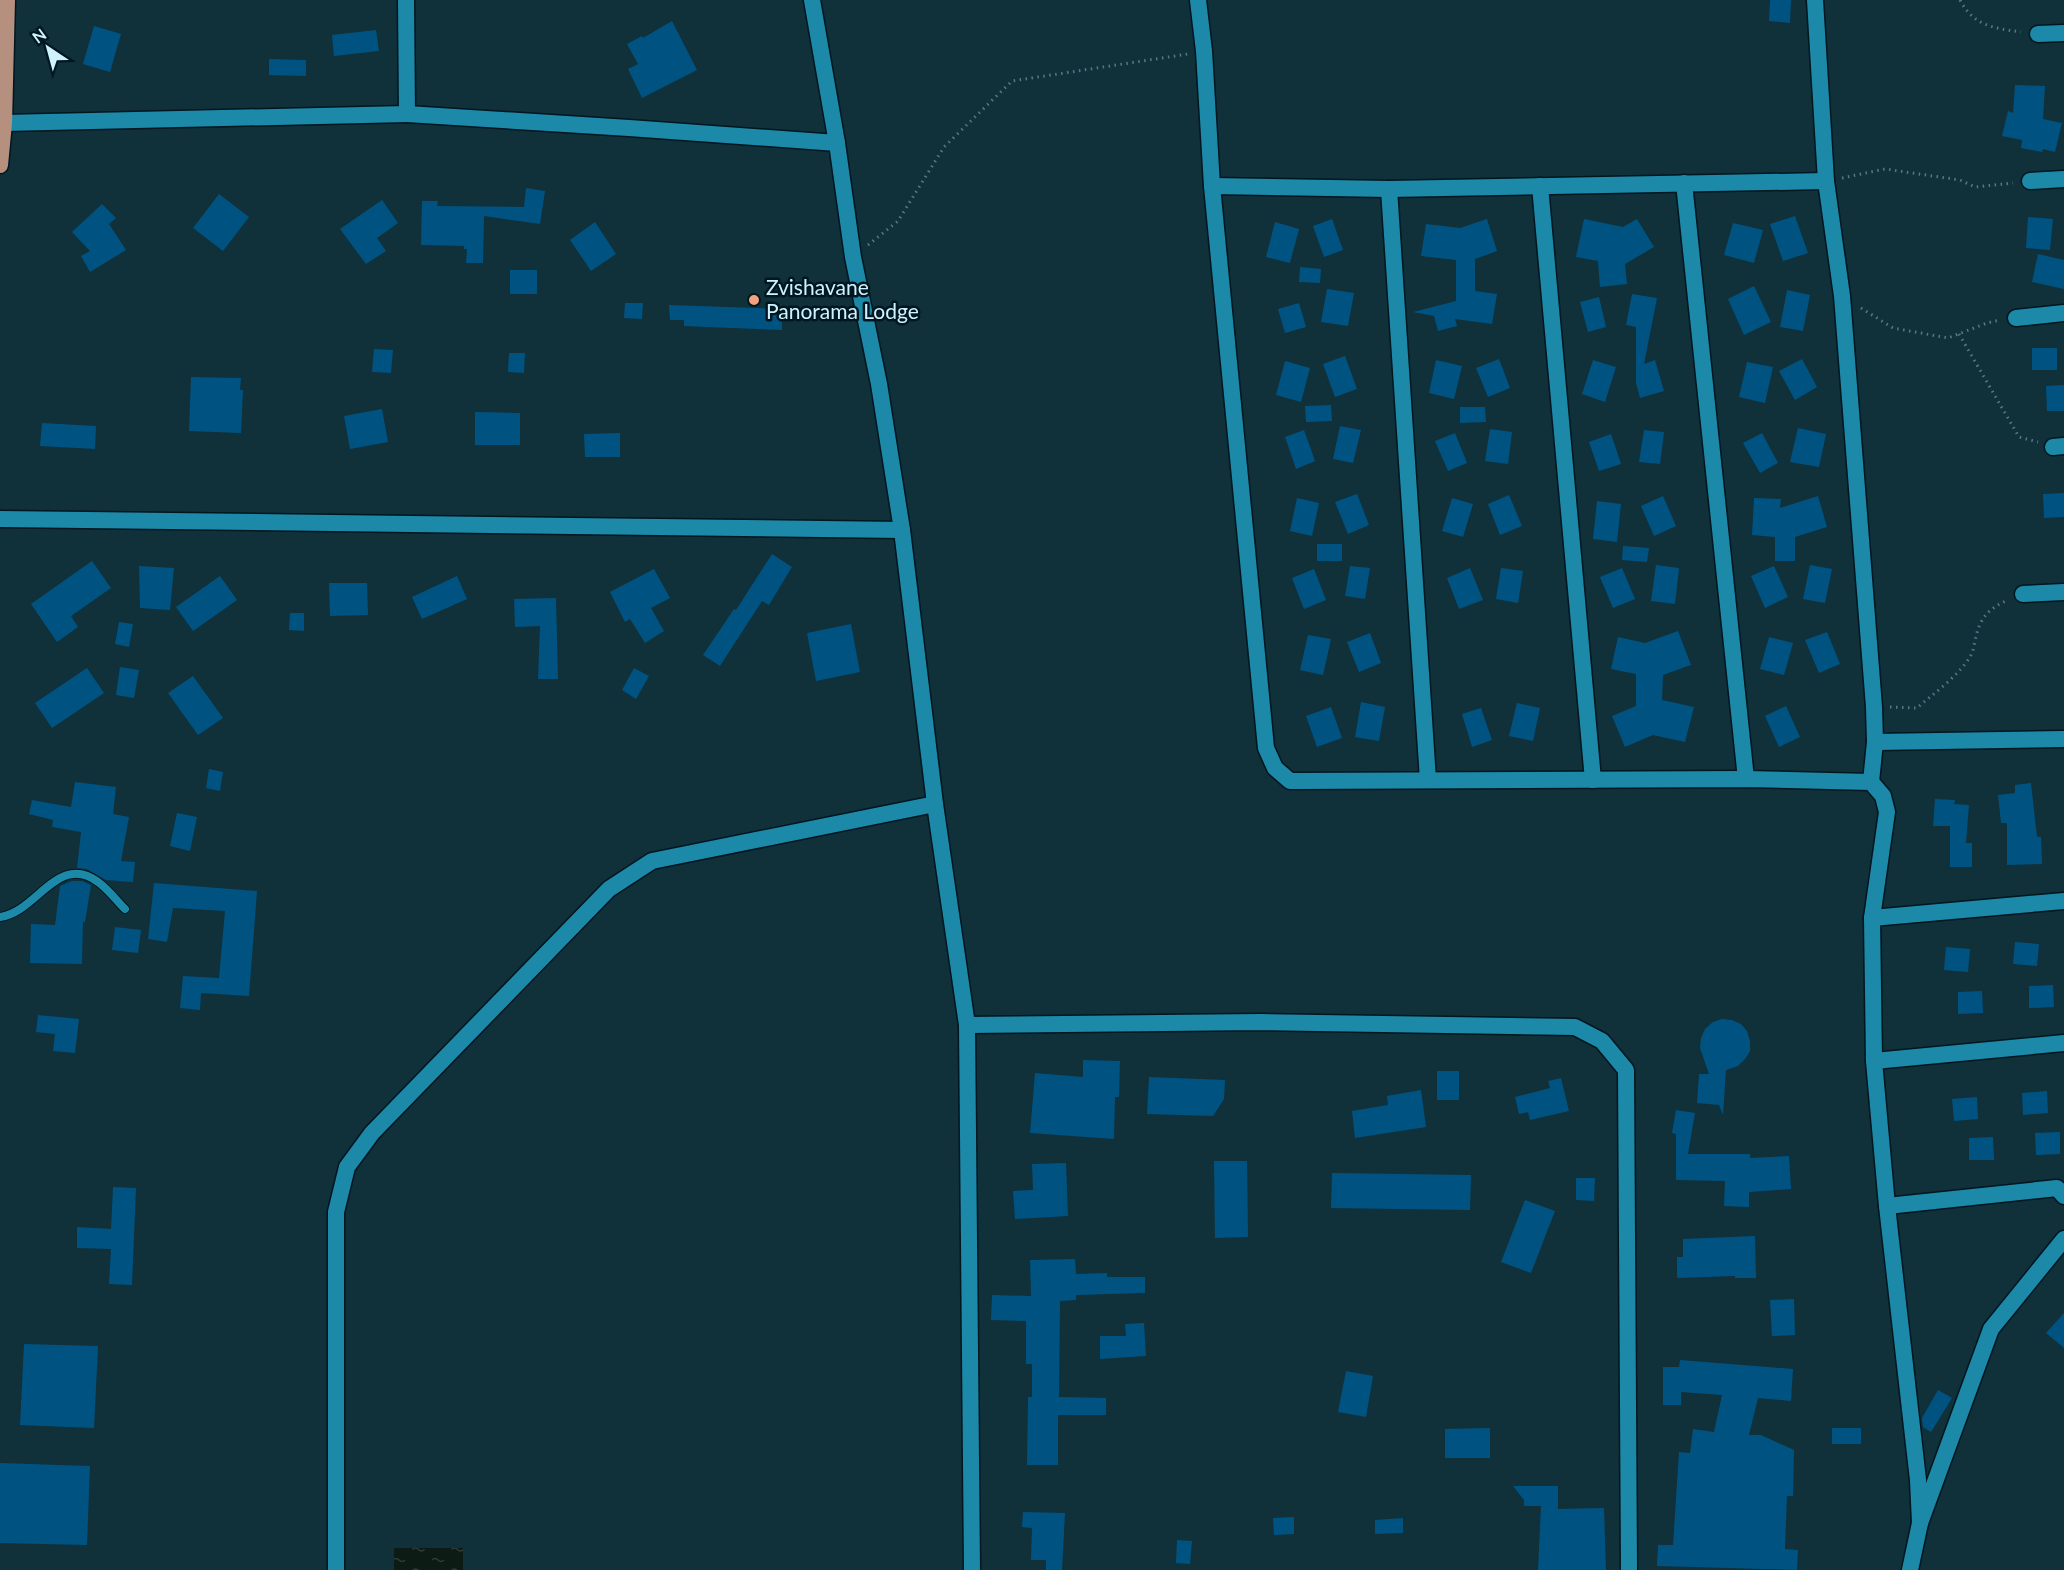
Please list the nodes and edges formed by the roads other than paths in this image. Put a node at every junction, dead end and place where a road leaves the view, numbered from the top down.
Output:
1 (7, 0) edge
2 (406, 0) edge
3 (812, 0) edge
4 (1198, 0) edge
5 (1815, 0) edge
6 (2064, 33) edge
7 (2038, 34) road end
8 (407, 114) junction
9 (4, 123) junction
10 (837, 143) junction
11 (0, 165) edge
12 (2064, 179) edge
13 (1826, 181) junction
14 (2030, 181) road end
15 (1684, 183) junction
16 (1212, 186) junction
17 (1540, 186) junction
18 (1389, 189) junction
19 (2064, 313) edge
20 (2016, 318) road end
21 (0, 519) edge
22 (902, 530) junction
23 (2064, 592) edge
24 (2023, 594) road end
25 (2064, 740) edge
26 (1875, 742) junction
27 (1428, 780) junction
28 (1593, 780) junction
29 (1746, 780) junction
30 (1871, 782) junction
31 (935, 804) junction
32 (2064, 901) edge
33 (125, 909) dead end
34 (0, 917) edge
35 (1872, 918) junction
36 (967, 1025) junction
37 (2064, 1043) edge
38 (1874, 1061) junction
39 (2064, 1196) edge
40 (1887, 1206) junction
41 (2064, 1239) edge
42 (1920, 1523) junction
43 (336, 1570) edge
44 (972, 1570) edge
45 (1629, 1570) edge
46 (1910, 1570) edge

1 - 9 highway
2 - 8 street
3 - 10 street
4 - 16 street
5 - 13 street
6 - 7 street
8 - 9 street
8 - 10 street
9 - 11 highway
10 - 22 street
12 - 14 street
13 - 15 street
13 - 26 street
15 - 17 street
15 - 29 street
16 - 18 street
16 - 27 street
17 - 18 street
17 - 28 street
18 - 27 street
19 - 20 street
21 - 22 street
22 - 31 street
23 - 24 street
25 - 26 street
26 - 30 street
27 - 28 street
28 - 29 street
29 - 30 street
30 - 35 street
31 - 36 street
31 - 43 street
32 - 35 street
33 - 34 lane
35 - 38 street
36 - 44 street
36 - 45 street
37 - 38 street
38 - 40 street
39 - 40 street
40 - 42 street
41 - 42 street
42 - 46 street

